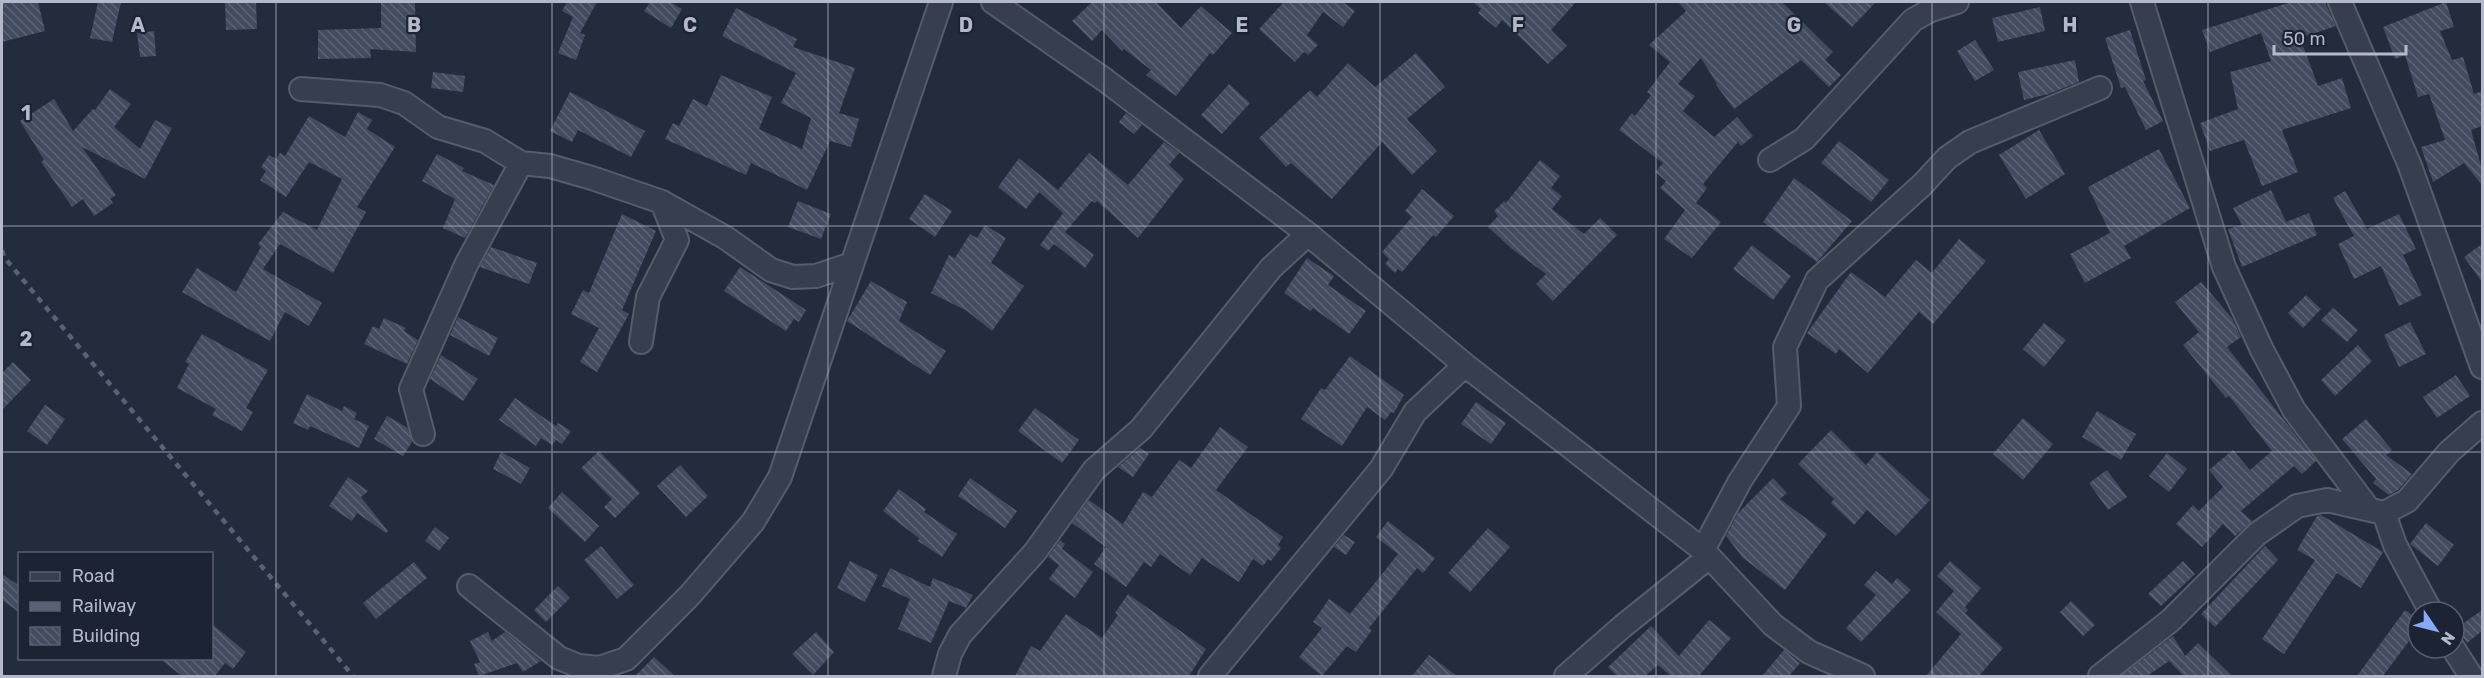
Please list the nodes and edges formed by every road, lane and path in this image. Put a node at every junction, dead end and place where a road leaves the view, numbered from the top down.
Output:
1 (941, 2) edge
2 (993, 2) edge
3 (1957, 2) edge
4 (2142, 2) edge
5 (2340, 2) edge
6 (2100, 88) dead end
7 (301, 89) dead end
8 (1770, 160) dead end
9 (521, 163) junction
10 (662, 202) junction
11 (1308, 234) junction
12 (852, 264) junction
13 (640, 342) dead end
14 (1465, 365) junction
15 (2482, 367) edge
16 (2482, 423) edge
17 (423, 434) dead end
18 (2376, 511) junction
19 (1706, 554) junction
20 (469, 586) dead end
21 (2425, 600) edge
22 (2461, 660) edge
23 (945, 676) edge
24 (1210, 676) edge
25 (1566, 676) edge
26 (1863, 676) edge
27 (2100, 676) edge
28 (2471, 676) edge

1 - 12 street
2 - 11 street
3 - 8 street
4 - 18 street
5 - 15 street
6 - 19 street
7 - 9 street
9 - 10 street
9 - 17 street
10 - 12 street
10 - 13 street
11 - 14 street
11 - 23 street
12 - 20 street
14 - 19 street
14 - 24 street
16 - 18 street
18 - 21 street
18 - 27 street
19 - 25 street
19 - 26 street
22 - 28 street

